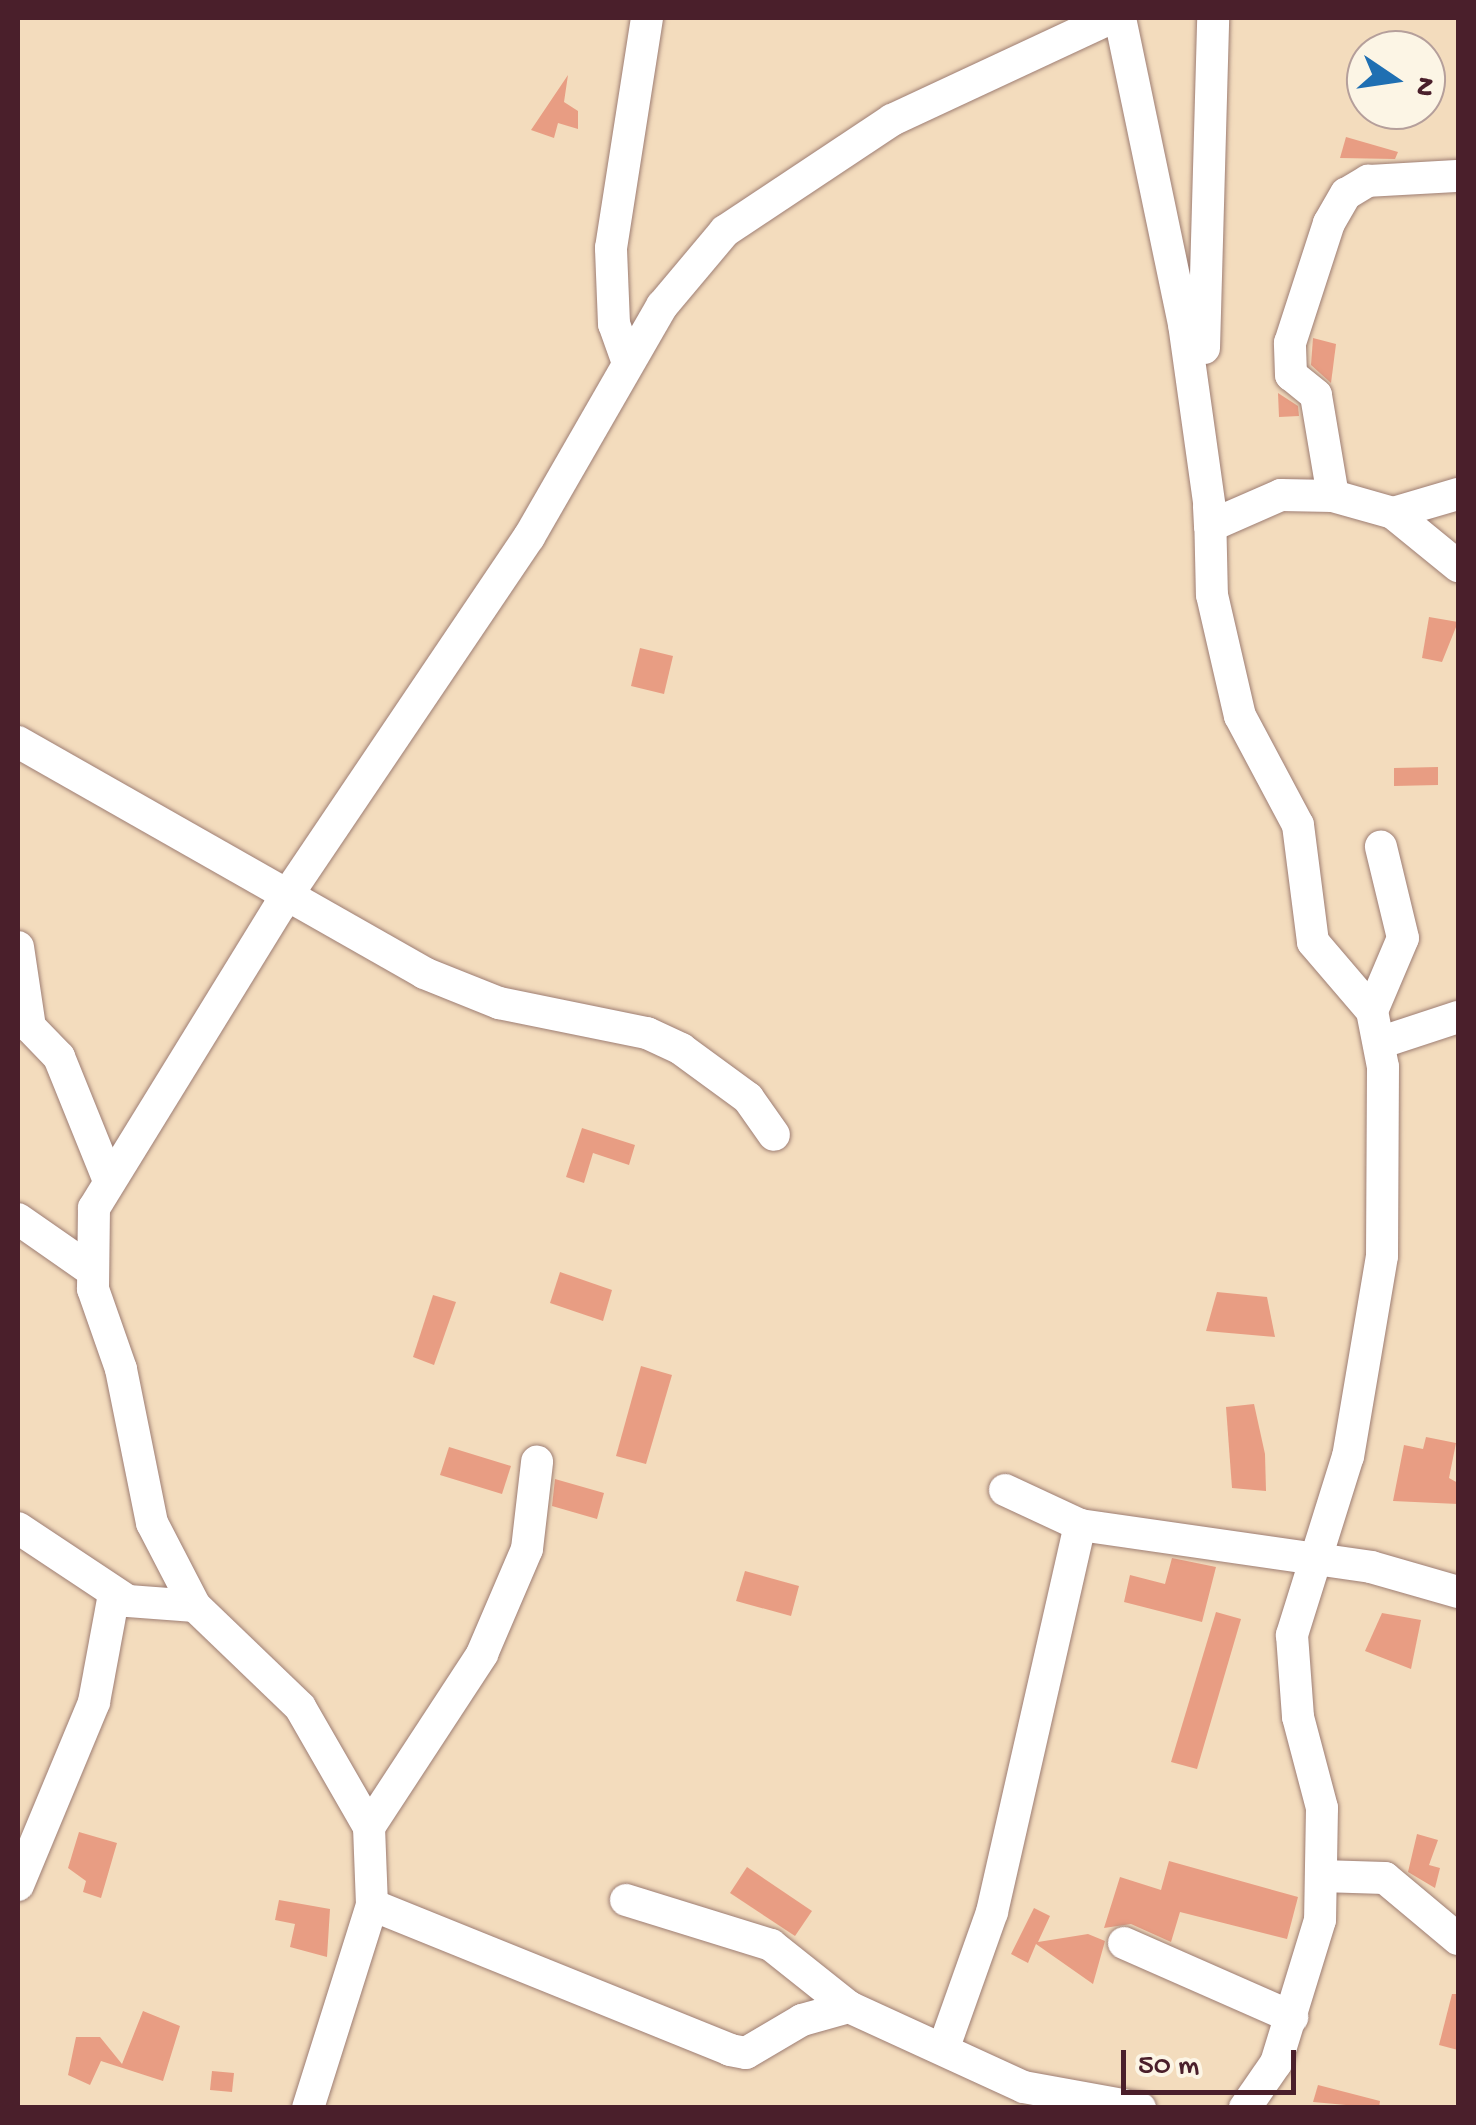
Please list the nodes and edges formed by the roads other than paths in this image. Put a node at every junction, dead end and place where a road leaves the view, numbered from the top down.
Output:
1 (647, 18) edge
2 (1111, 18) edge
3 (1120, 18) edge
4 (1213, 18) edge
5 (1458, 176) edge
6 (628, 363) junction
7 (1458, 494) edge
8 (1332, 496) junction
9 (1394, 513) junction
10 (1210, 516) junction
11 (1458, 566) edge
12 (18, 742) edge
13 (1381, 847) dead end
14 (288, 895) junction
15 (18, 947) edge
16 (1458, 1018) edge
17 (1377, 1027) junction
18 (774, 1135) dead end
19 (107, 1176) junction
20 (18, 1219) edge
21 (90, 1270) junction
22 (537, 1462) dead end
23 (1005, 1490) dead end
24 (1080, 1525) junction
25 (18, 1528) edge
26 (1316, 1560) junction
27 (1458, 1592) edge
28 (114, 1594) junction
29 (195, 1606) junction
30 (368, 1827) junction
31 (1321, 1876) junction
32 (18, 1884) edge
33 (626, 1900) dead end
34 (372, 1905) junction
35 (1458, 1938) edge
36 (1124, 1943) dead end
37 (850, 2007) junction
38 (1292, 2018) junction
39 (944, 2047) junction
40 (308, 2108) edge
41 (1140, 2108) edge
42 (1245, 2108) edge

1 - 6 street
2 - 6 street
3 - 10 street
4 - 10 street
5 - 8 street
6 - 14 street
7 - 9 street
8 - 9 street
8 - 10 street
9 - 11 street
10 - 17 street
12 - 14 street
13 - 17 street
14 - 18 street
14 - 19 street
15 - 19 street
16 - 17 street
17 - 26 street
19 - 21 street
20 - 21 street
21 - 29 street
22 - 30 street
23 - 24 street
24 - 26 street
24 - 39 street
25 - 28 street
26 - 27 street
26 - 31 street
28 - 29 street
28 - 32 street
29 - 30 street
30 - 34 street
31 - 35 street
31 - 38 street
33 - 37 street
34 - 37 street
34 - 40 street
36 - 38 street
37 - 39 street
38 - 42 street
39 - 41 street

